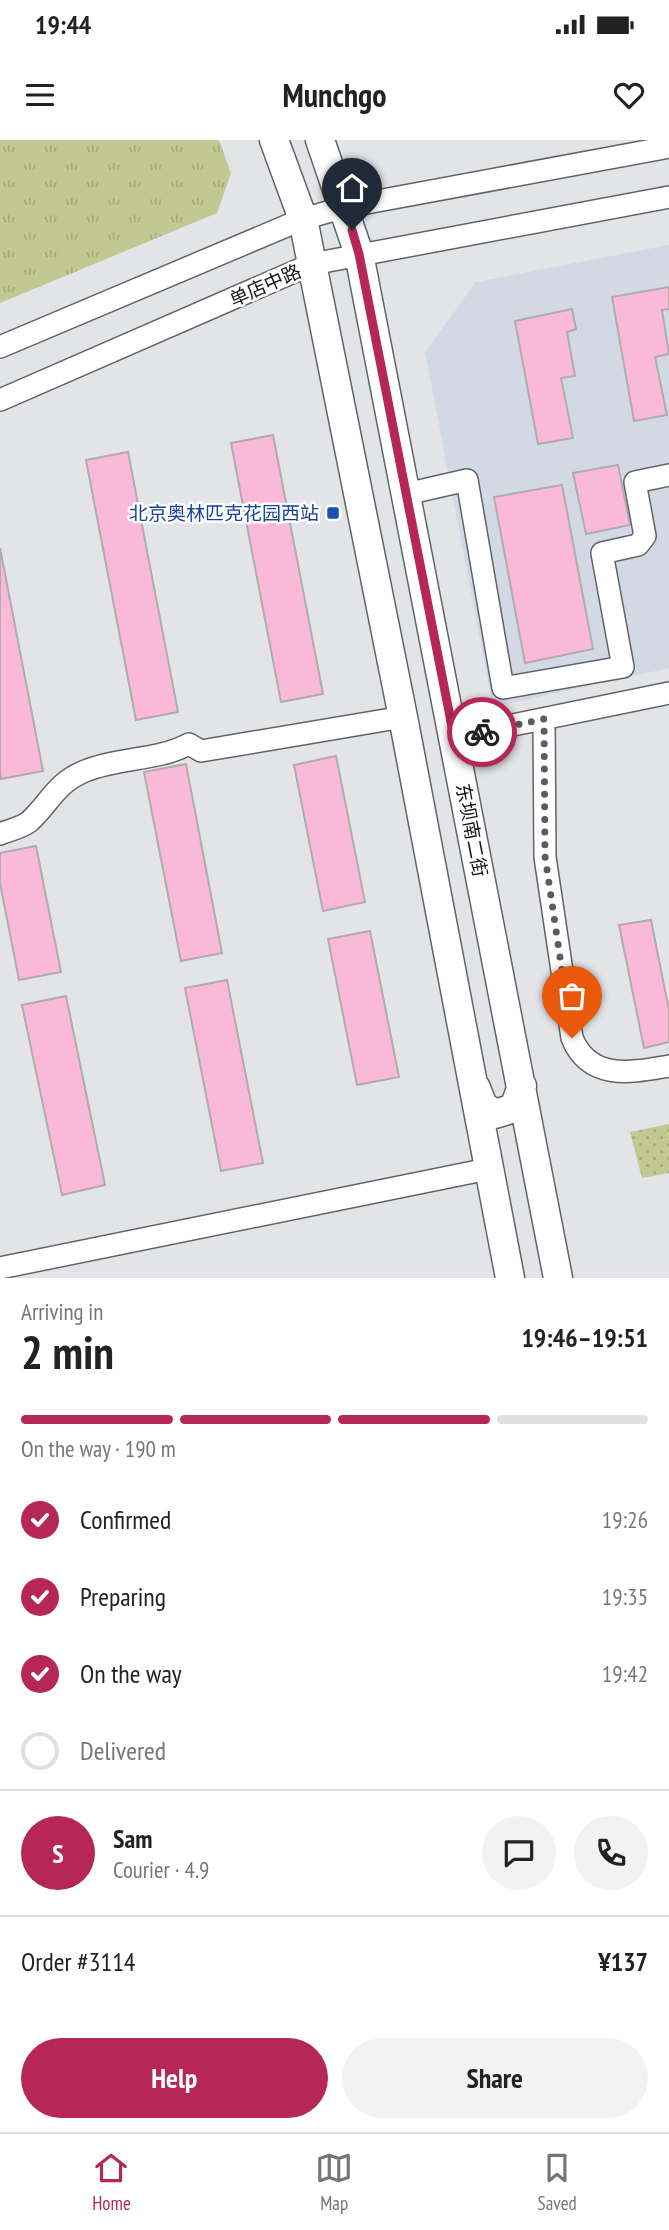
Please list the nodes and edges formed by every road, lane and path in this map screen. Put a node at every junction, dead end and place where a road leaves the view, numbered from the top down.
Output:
1 (274, 140) edge
2 (320, 140) edge
3 (669, 147) edge
4 (669, 197) edge
5 (345, 207) junction
6 (303, 219) junction
7 (359, 254) junction
8 (312, 264) junction
9 (0, 347) edge
10 (0, 401) edge
11 (669, 475) edge
12 (406, 494) junction
13 (503, 688) junction
14 (669, 693) edge
15 (403, 717) junction
16 (544, 719) junction
17 (499, 728) junction
18 (454, 737) junction
19 (0, 834) edge
20 (669, 1066) edge
21 (469, 1069) junction
22 (522, 1086) junction
23 (488, 1169) junction
24 (0, 1268) edge
25 (510, 1278) edge
26 (558, 1278) edge

1 - 6 main road
2 - 5 main road, 东坝南二街
3 - 5 street
4 - 7 street, 单店中路
5 - 6 street
5 - 7 main road, 东坝南二街
6 - 8 main road
6 - 9 street
7 - 8 street, 单店中路
7 - 12 main road, 东坝南二街
8 - 10 street, 单店中路
8 - 15 main road
11 - 13 street
12 - 13 street
12 - 18 main road, 东坝南二街
13 - 17 street
14 - 16 street
15 - 19 street
15 - 21 main road
16 - 17 street
16 - 20 street
17 - 18 street
18 - 22 main road, 东坝南二街
21 - 22 main road
21 - 23 main road
22 - 26 main road, 东坝南二街
23 - 24 street
23 - 25 main road

